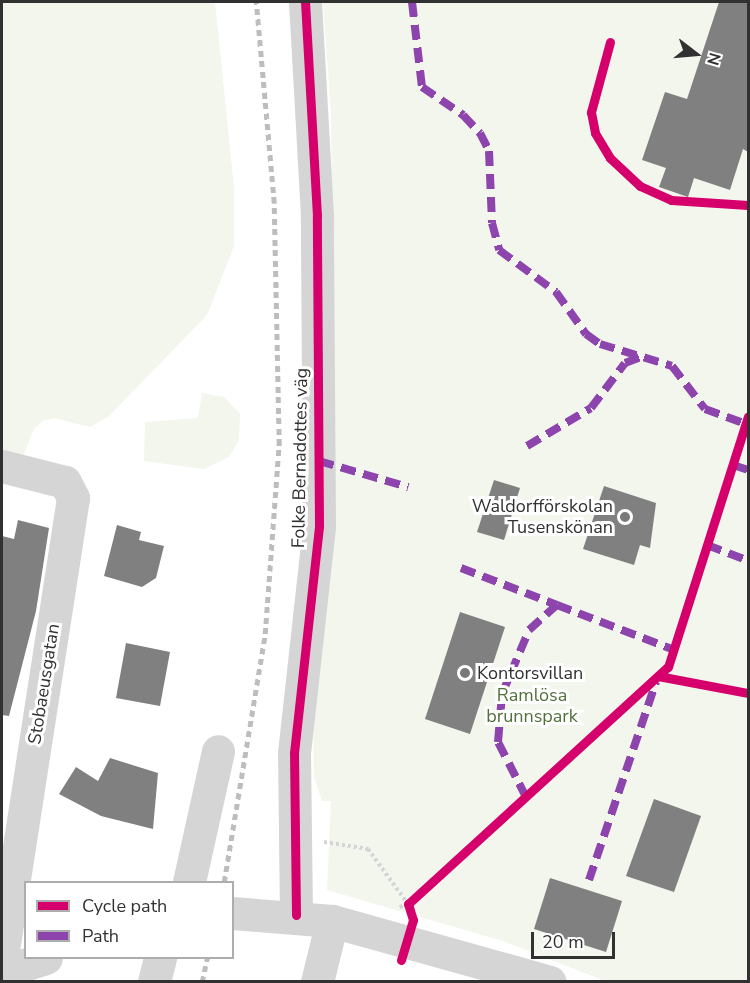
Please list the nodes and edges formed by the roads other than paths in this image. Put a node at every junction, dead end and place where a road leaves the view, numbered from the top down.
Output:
1 (305, 2) edge
2 (2, 466) edge
3 (218, 751) dead end
4 (189, 881) edge
5 (234, 913) edge
6 (296, 915) junction
7 (332, 921) junction
8 (2, 954) edge
9 (40, 959) edge
10 (160, 959) edge
11 (2, 972) edge
12 (154, 981) edge
13 (317, 981) edge
14 (550, 981) edge

1 - 6 street, Folke Bernadottes väg
2 - 8 street, Stobaeusgatan
3 - 4 street
5 - 6 street
6 - 7 street
7 - 13 street
7 - 14 street
9 - 11 street
10 - 12 street

